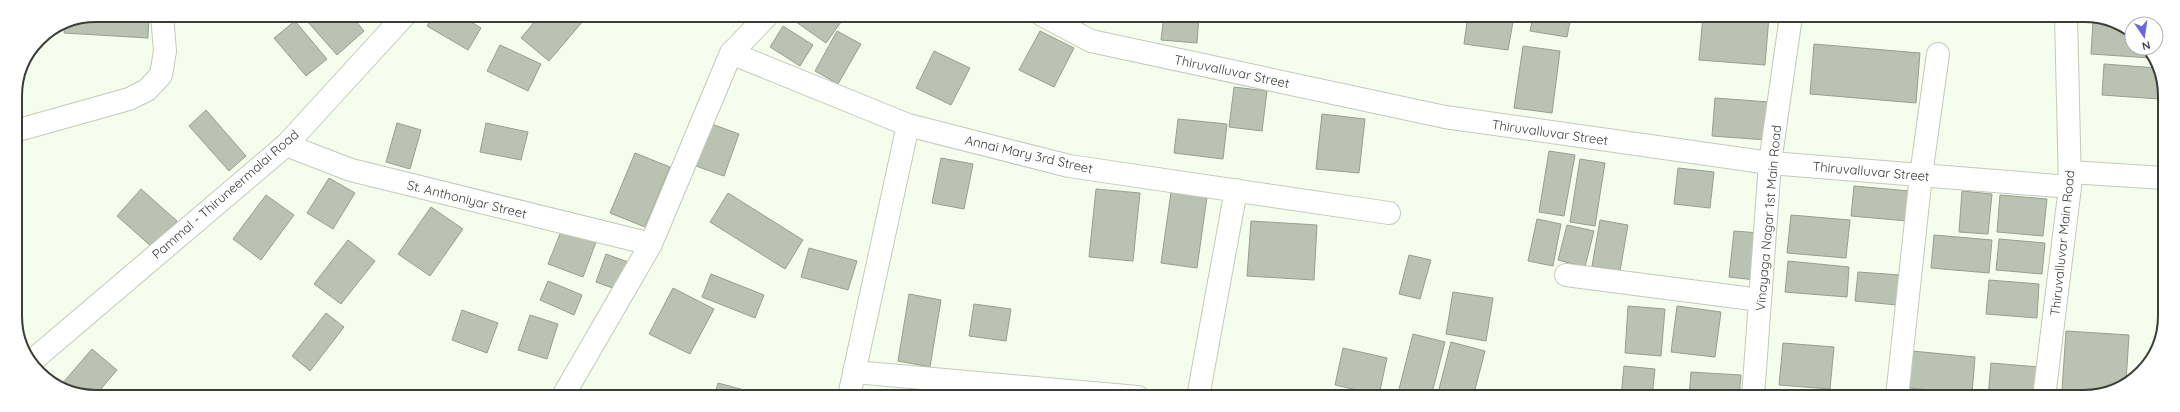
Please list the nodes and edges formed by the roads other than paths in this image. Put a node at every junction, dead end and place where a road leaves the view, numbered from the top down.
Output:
1 (163, 22) edge
2 (399, 22) edge
3 (761, 22) edge
4 (1055, 22) edge
5 (1790, 22) edge
6 (2066, 22) edge
7 (731, 53) junction
8 (1938, 54) dead end
9 (908, 125) junction
10 (22, 129) edge
11 (286, 145) junction
12 (1770, 163) junction
13 (1921, 175) junction
14 (2158, 178) edge
15 (2070, 180) junction
16 (1236, 190) junction
17 (1388, 213) dead end
18 (651, 244) junction
19 (1566, 276) dead end
20 (1760, 300) junction
21 (35, 358) edge
22 (854, 372) junction
23 (566, 390) edge
24 (850, 390) edge
25 (1058, 390) edge
26 (1199, 390) edge
27 (1754, 390) edge
28 (1898, 390) edge
29 (2045, 390) edge

1 - 10 street
2 - 11 street, Pammal - Thiruneermalai Road
3 - 7 street
4 - 12 street, Thiruvalluvar Street
5 - 12 street, Vinayaga Nagar 1st Main Road
6 - 15 street, Thiruvalluvar Main Road
7 - 9 street, Annai Mary 3rd Street
7 - 18 street
8 - 13 street
9 - 16 street, Annai Mary 3rd Street
9 - 22 street
11 - 18 street, St. Anthoniyar Street
11 - 21 street, Pammal - Thiruneermalai Road
12 - 13 street, Thiruvalluvar Street
12 - 20 street, Vinayaga Nagar 1st Main Road
13 - 15 street, Thiruvalluvar Street
13 - 28 street
14 - 15 street, Thiruvalluvar Street
15 - 29 street, Thiruvalluvar Main Road
16 - 17 street, Annai Mary 3rd Street
16 - 26 street
18 - 23 street
19 - 20 street
20 - 27 street, Vinayaga Nagar 1st Main Road
22 - 24 street
22 - 25 street

